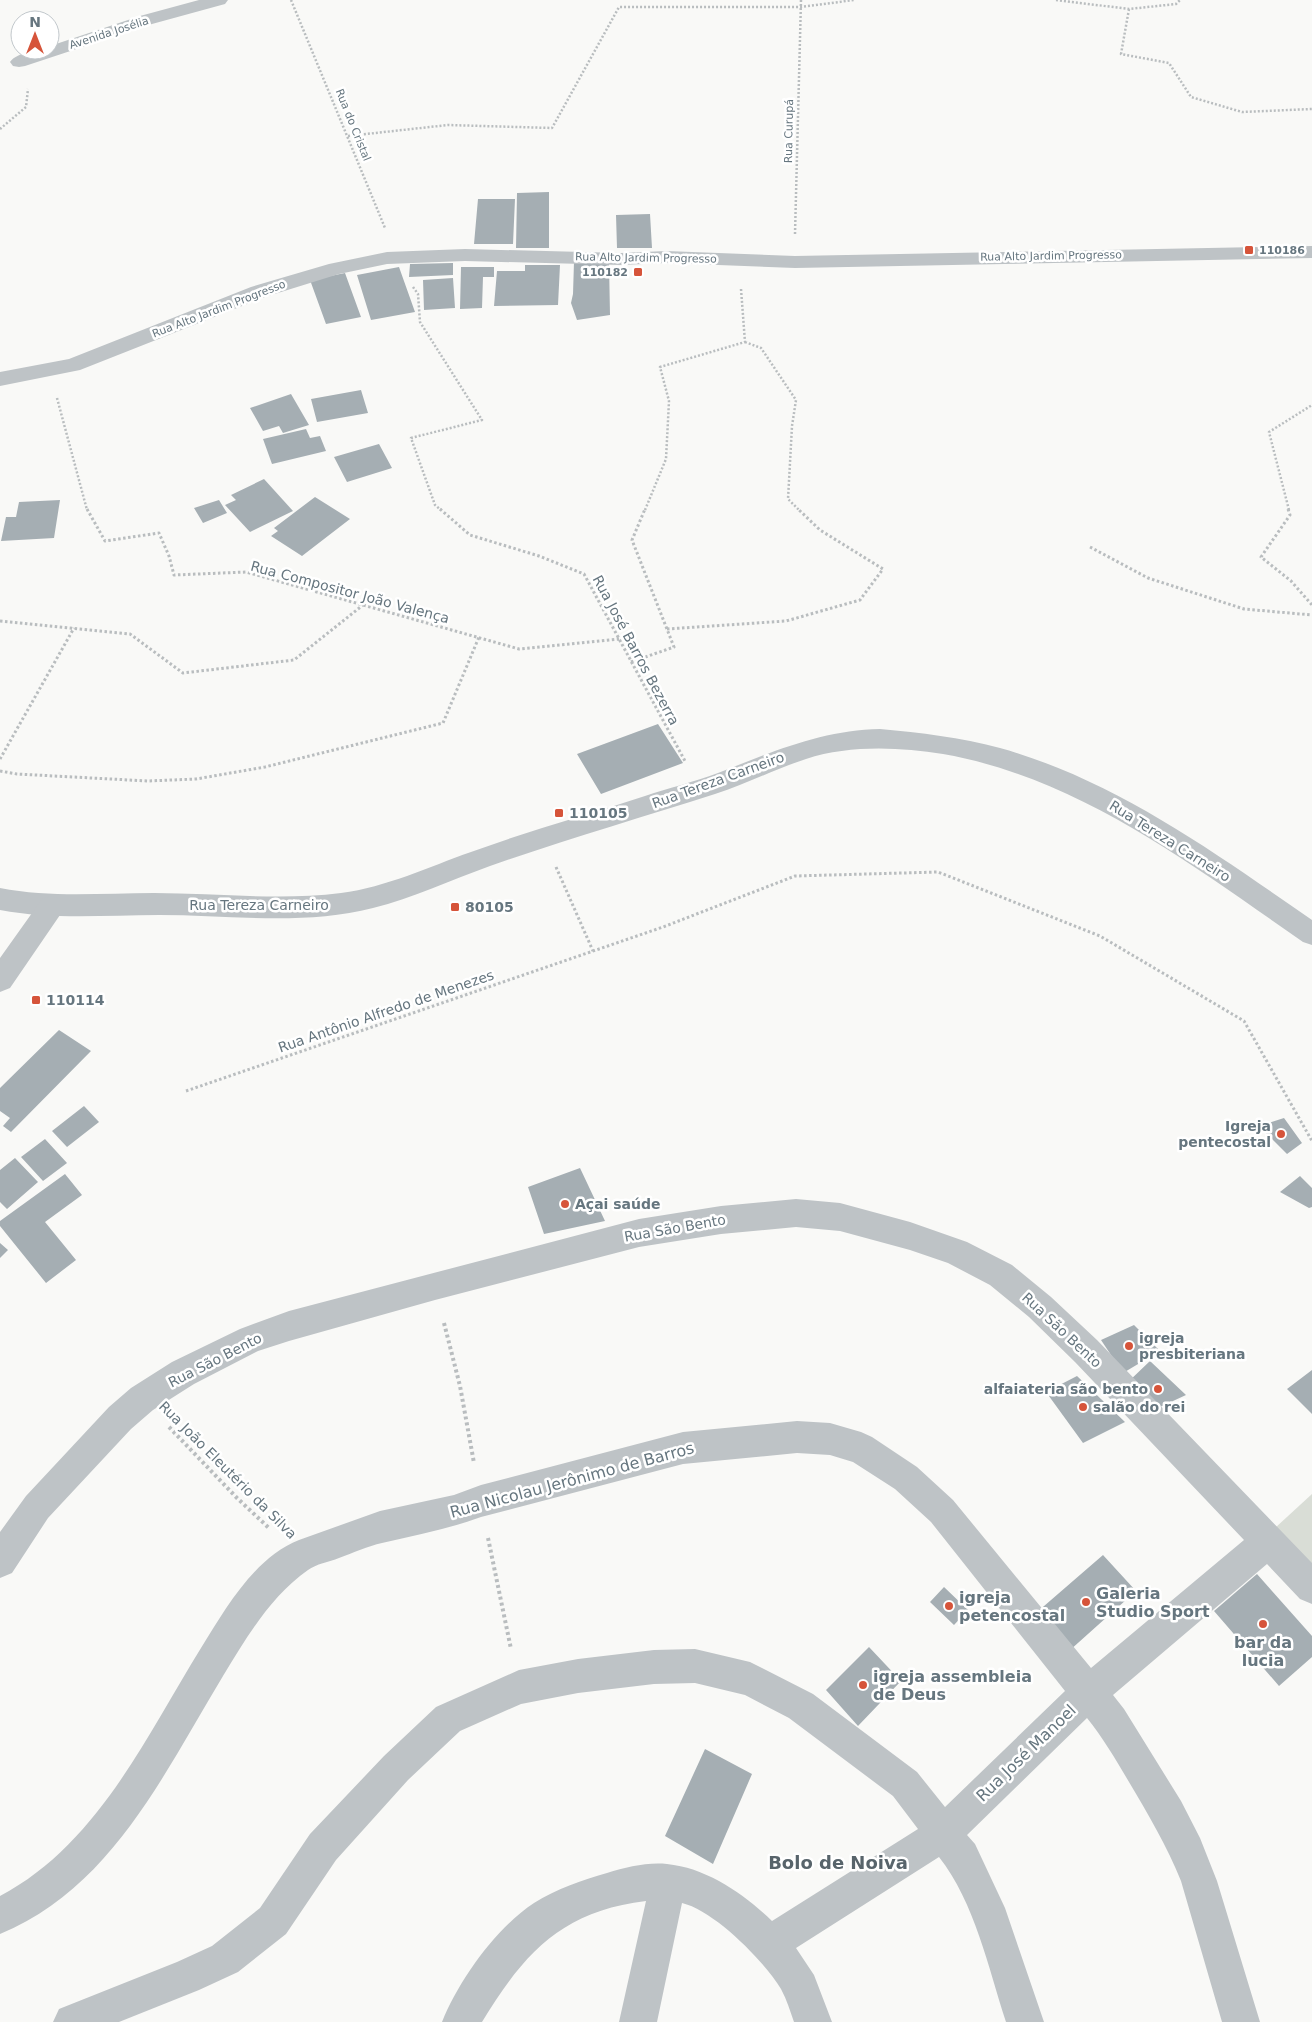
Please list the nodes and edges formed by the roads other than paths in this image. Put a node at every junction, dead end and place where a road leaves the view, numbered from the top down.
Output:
1 (219, 0) edge
2 (19, 62) road end
3 (1312, 252) edge
4 (0, 379) edge
5 (0, 899) edge
6 (51, 907) junction
7 (1312, 934) edge
8 (0, 980) edge
9 (1268, 1541) junction
10 (0, 1561) edge
11 (1312, 1587) edge
12 (1088, 1693) junction
13 (943, 1834) junction
14 (668, 1882) junction
15 (0, 1916) edge
16 (769, 1944) junction
17 (72, 2022) edge
18 (461, 2022) edge
19 (638, 2022) edge
20 (813, 2022) edge
21 (1024, 2022) edge
22 (1241, 2022) edge

1 - 2 street, Avenida Josélia
3 - 4 street, Rua Alto Jardim Progresso
5 - 6 street, Rua Tereza Carneiro
6 - 7 street, Rua Tereza Carneiro
6 - 8 street
9 - 10 street, Rua São Bento
9 - 11 street, Rua São Bento
9 - 12 street, Rua José Manoel
12 - 13 street, Rua José Manoel
12 - 15 street, Rua Nicolau Jerônimo de Barros
12 - 22 street, Rua Nicolau Jerônimo de Barros
13 - 16 street, Rua José Manoel
13 - 17 street
13 - 21 street
14 - 16 street
14 - 18 street
14 - 19 street
16 - 20 street

